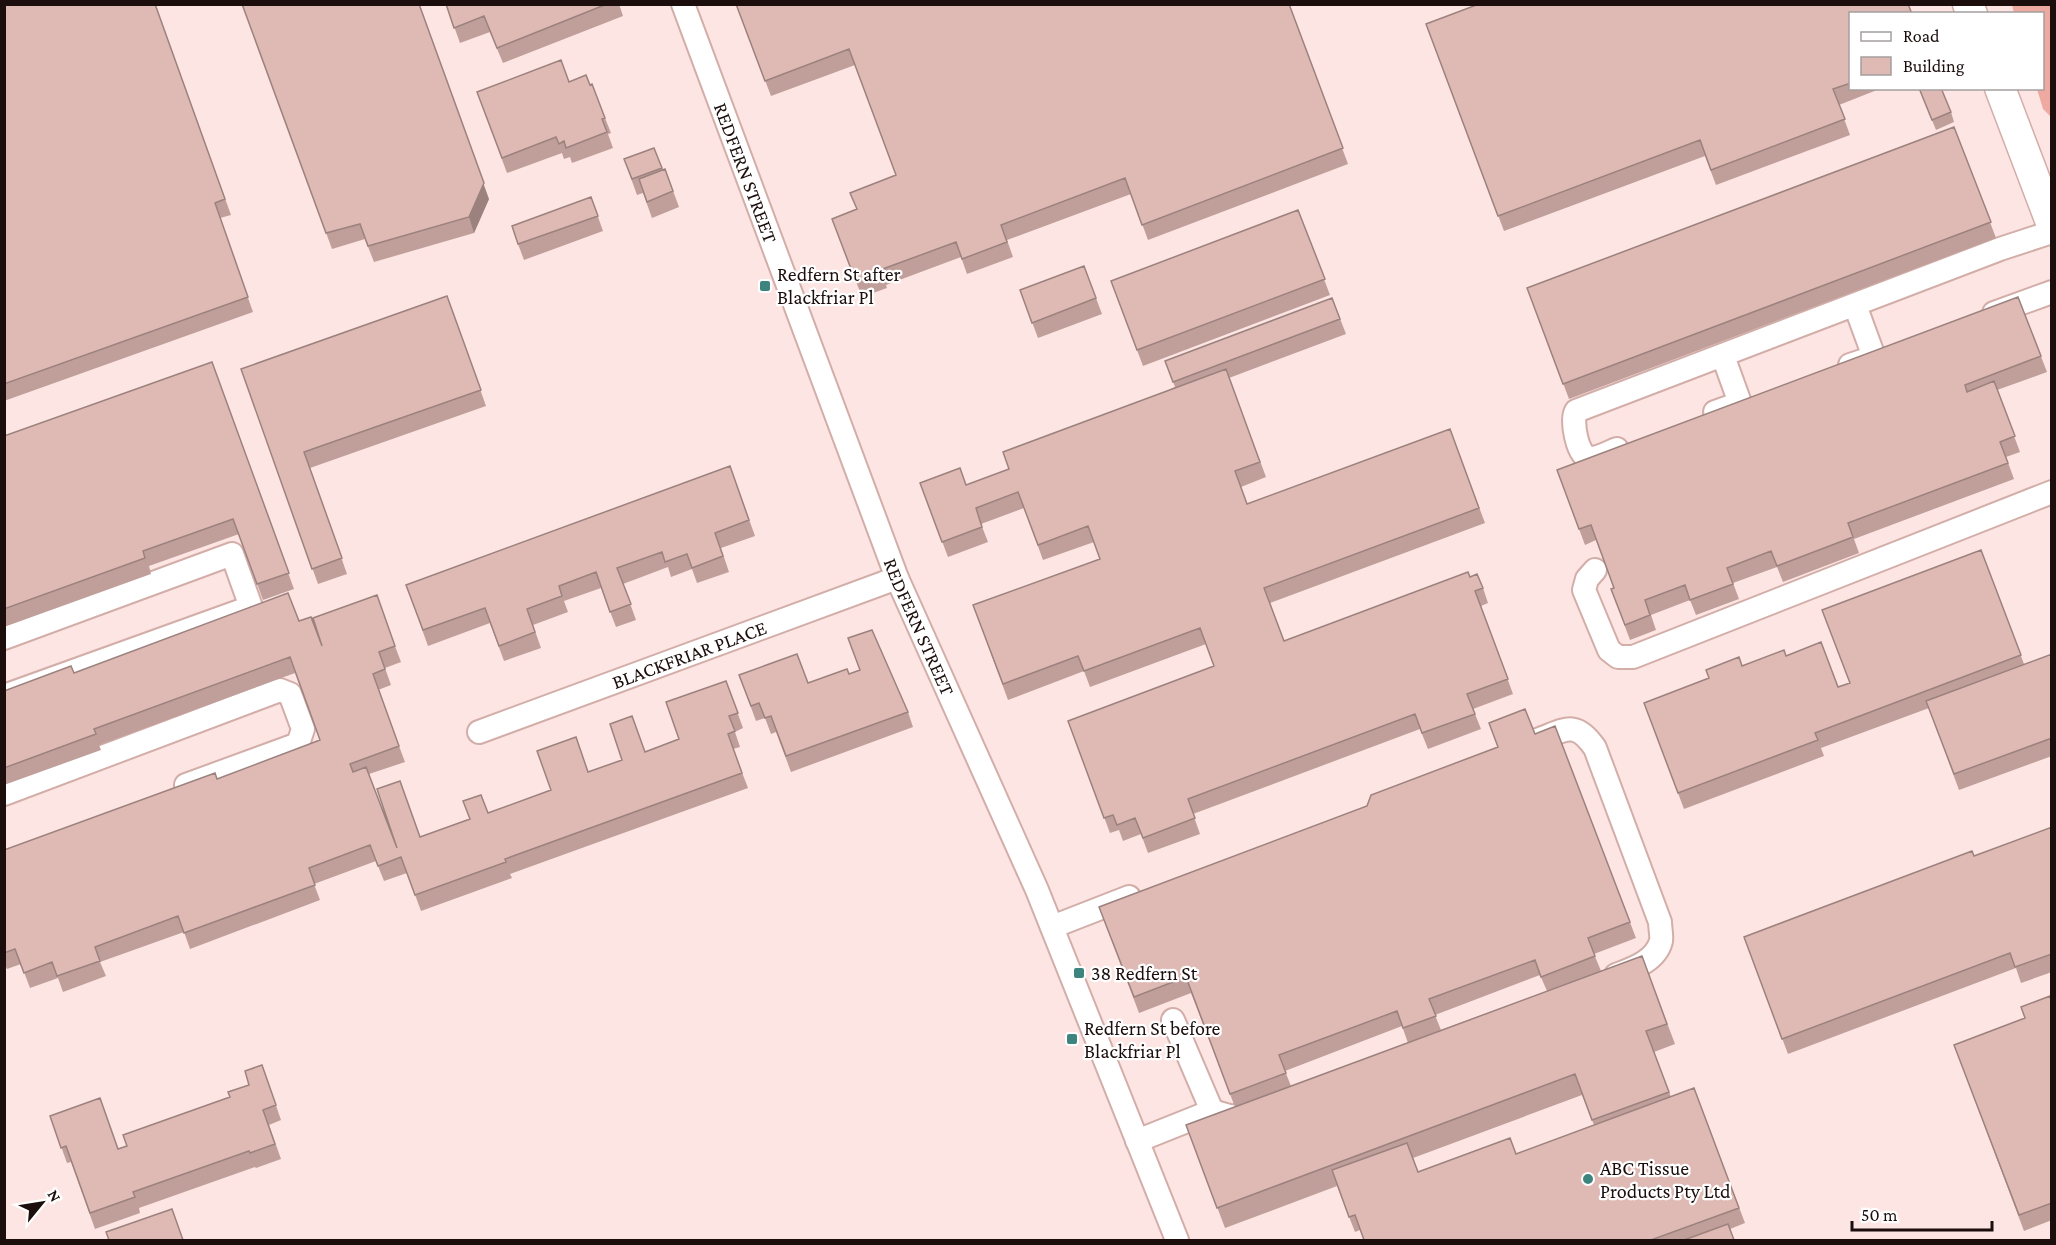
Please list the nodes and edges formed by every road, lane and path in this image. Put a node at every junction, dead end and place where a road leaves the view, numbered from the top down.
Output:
1 (683, 4) edge
2 (2001, 90) edge
3 (2052, 225) edge
4 (2052, 232) edge
5 (2052, 292) edge
6 (1855, 305) junction
7 (1979, 319) edge
8 (1723, 356) junction
9 (1830, 372) edge
10 (1763, 395) edge
11 (1740, 403) junction
12 (1697, 419) edge
13 (1642, 440) edge
14 (2052, 492) edge
15 (1595, 570) dead end
16 (897, 578) junction
17 (4, 638) edge
18 (4, 696) edge
19 (479, 732) dead end
20 (1537, 740) edge
21 (167, 792) edge
22 (4, 794) edge
23 (1147, 889) edge
24 (1052, 927) junction
25 (1597, 982) edge
26 (1173, 1020) dead end
27 (1266, 1105) edge
28 (1212, 1111) junction
29 (1137, 1141) junction
30 (1176, 1240) edge

1 - 16 street, REDFERN STREET
2 - 3 main road
4 - 6 street
5 - 7 street
6 - 8 street
6 - 9 street
8 - 11 street
8 - 13 street
10 - 11 street
11 - 12 street
14 - 15 street
16 - 19 street, BLACKFRIAR PLACE
16 - 24 street, REDFERN STREET
17 - 18 street
20 - 25 street
21 - 22 street
23 - 24 street
24 - 29 street, REDFERN STREET
26 - 28 street
27 - 28 street
28 - 29 street
29 - 30 street, REDFERN STREET

